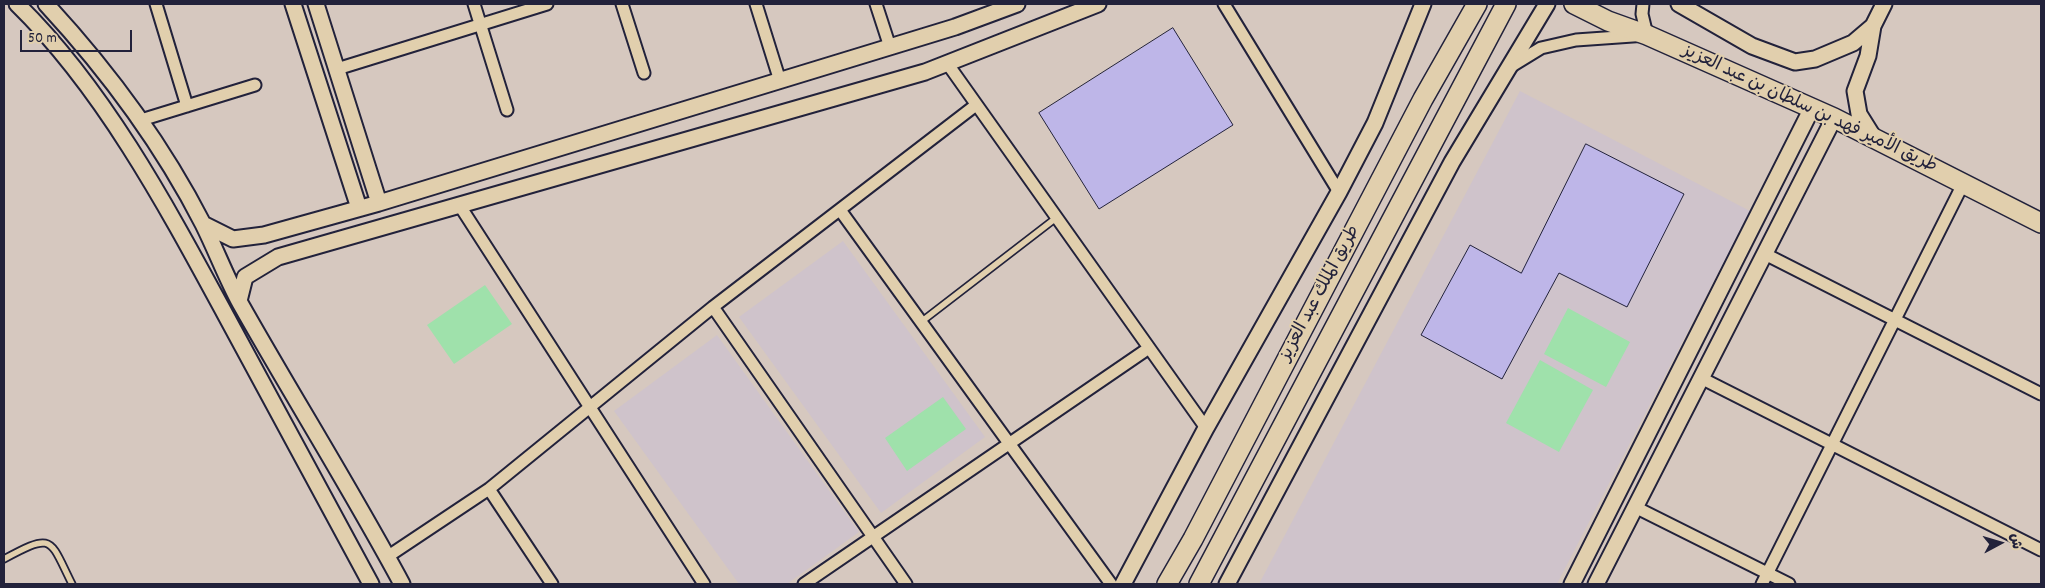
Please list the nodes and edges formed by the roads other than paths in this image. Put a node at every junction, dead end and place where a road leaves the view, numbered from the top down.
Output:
1 (16, 4) edge
2 (46, 4) edge
3 (156, 4) edge
4 (293, 4) edge
5 (316, 4) edge
6 (474, 4) edge
7 (547, 4) edge
8 (622, 4) edge
9 (756, 4) edge
10 (876, 4) edge
11 (1017, 4) edge
12 (1098, 4) edge
13 (1224, 4) edge
14 (1423, 4) edge
15 (1506, 4) edge
16 (1547, 4) edge
17 (1574, 4) edge
18 (1643, 4) edge
19 (1678, 4) edge
20 (1884, 4) edge
21 (1476, 5) edge
22 (481, 24) junction
23 (1873, 26) junction
24 (1647, 35) junction
25 (890, 47) junction
26 (947, 63) junction
27 (1508, 68) junction
28 (337, 69) junction
29 (644, 74) dead end
30 (780, 80) junction
31 (255, 85) dead end
32 (976, 105) junction
33 (187, 106) junction
34 (1812, 108) junction
35 (507, 110) dead end
36 (1834, 118) junction
37 (141, 120) junction
38 (1874, 138) junction
39 (1963, 184) junction
40 (1339, 192) junction
41 (379, 202) junction
42 (460, 206) junction
43 (359, 208) junction
44 (840, 210) junction
45 (1056, 218) junction
46 (2041, 223) edge
47 (203, 224) junction
48 (1765, 254) junction
49 (239, 301) junction
50 (713, 308) junction
51 (1895, 320) junction
52 (921, 322) junction
53 (1149, 348) junction
54 (1702, 378) junction
55 (2041, 394) edge
56 (591, 408) junction
57 (1206, 428) junction
58 (1009, 444) junction
59 (1832, 444) junction
60 (489, 489) junction
61 (1635, 507) junction
62 (872, 538) junction
63 (2041, 550) edge
64 (387, 557) junction
65 (4, 559) edge
66 (1767, 573) junction
67 (72, 584) edge
68 (371, 584) edge
69 (402, 584) edge
70 (552, 584) edge
71 (704, 584) edge
72 (804, 584) edge
73 (906, 584) edge
74 (1111, 584) edge
75 (1123, 584) edge
76 (1167, 584) edge
77 (1199, 584) edge
78 (1227, 584) edge
79 (1572, 584) edge
80 (1596, 584) edge
81 (1762, 584) edge
82 (1789, 584) edge

1 - 68 street
2 - 37 street
3 - 33 street
4 - 43 street
5 - 28 street
6 - 22 street
7 - 22 street
8 - 29 street
9 - 30 street
10 - 25 street
11 - 25 street
12 - 26 street
13 - 40 street
14 - 40 street
15 - 77 main road
16 - 27 street
17 - 24 main road, طريق الأمير فهد بن سلطان بن عبد العزيز
18 - 24 street
19 - 23 street
20 - 23 street
21 - 76 main road, طريق الملك عبد العزيز
22 - 28 street
22 - 35 street
23 - 38 street
24 - 27 street
24 - 34 main road, طريق الأمير فهد بن سلطان بن عبد العزيز
25 - 30 street
26 - 32 street
26 - 42 street
27 - 78 street
28 - 41 street
30 - 41 street
31 - 33 street
32 - 44 street
32 - 45 street
33 - 37 street
34 - 36 main road, طريق الأمير فهد بن سلطان بن عبد العزيز
34 - 79 street
36 - 38 main road, طريق الأمير فهد بن سلطان بن عبد العزيز
36 - 48 street
37 - 47 street
38 - 39 main road, طريق الأمير فهد بن سلطان بن عبد العزيز
39 - 46 main road, طريق الأمير فهد بن سلطان بن عبد العزيز
39 - 51 street
40 - 57 street
41 - 43 street
42 - 49 street
42 - 56 street
43 - 47 street
44 - 50 street
44 - 52 street
45 - 52 lane
45 - 53 street
47 - 49 street
48 - 51 street
48 - 54 street
49 - 64 street
50 - 56 street
50 - 62 street
51 - 55 street
51 - 59 street
52 - 58 street
53 - 57 street
53 - 58 street
54 - 59 street
54 - 61 street
56 - 60 street
56 - 71 street
57 - 75 street
58 - 62 street
58 - 74 street
59 - 63 street
59 - 66 street
60 - 64 street
60 - 70 street
61 - 66 street
61 - 80 street
62 - 72 street
62 - 73 street
64 - 69 street
65 - 67 lane
66 - 81 street
66 - 82 street

